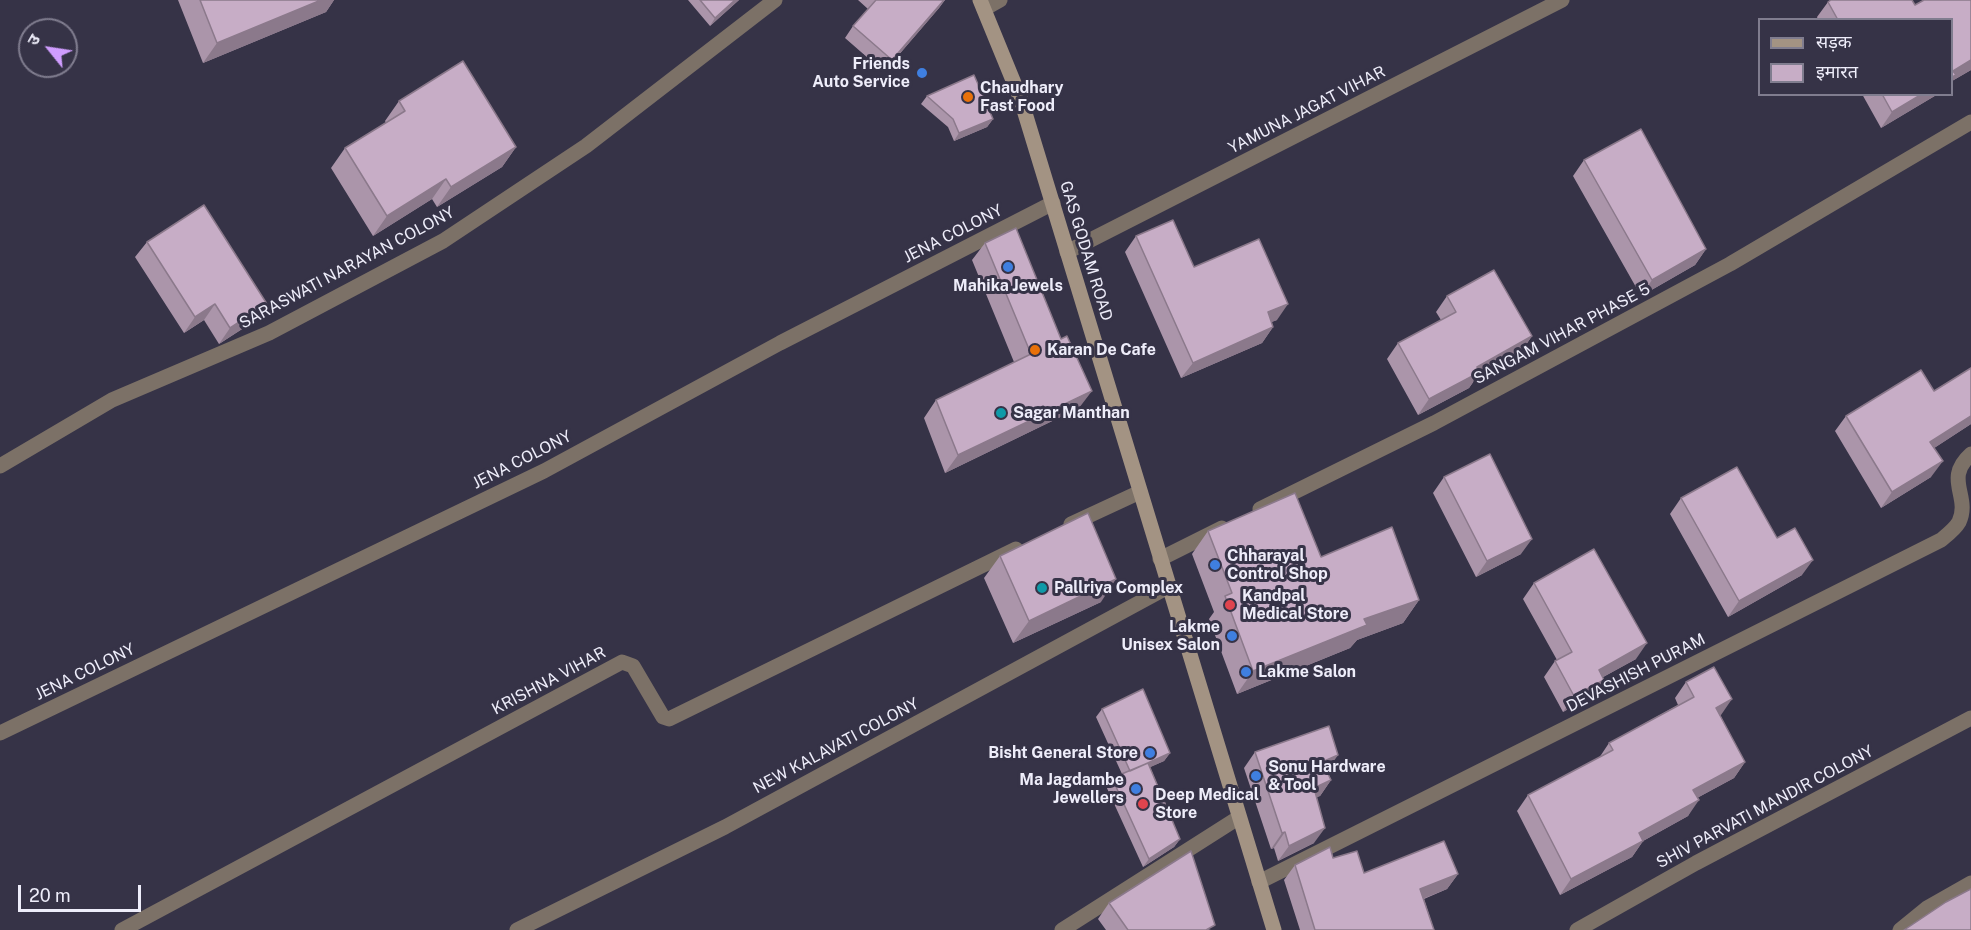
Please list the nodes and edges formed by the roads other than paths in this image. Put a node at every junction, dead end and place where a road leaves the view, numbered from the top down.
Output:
1 (775, 0) edge
2 (1000, 0) edge
3 (1562, 0) edge
4 (982, 4) edge
5 (1971, 122) edge
6 (1053, 203) junction
7 (1067, 252) junction
8 (1971, 454) edge
9 (0, 466) edge
10 (1140, 492) junction
11 (1053, 532) edge
12 (1032, 542) edge
13 (1160, 559) junction
14 (1168, 587) junction
15 (1971, 718) edge
16 (0, 733) edge
17 (1239, 818) junction
18 (1259, 882) junction
19 (1971, 883) edge
20 (122, 930) edge
21 (517, 930) edge
22 (1062, 930) edge
23 (1274, 930) edge
24 (1577, 930) edge
25 (1900, 930) edge

1 - 9 street, SARASWATI NARAYAN COLONY
2 - 4 street
3 - 7 street, YAMUNA JAGAT VIHAR
4 - 6 main road, GAS GODAM ROAD
5 - 13 street, SANGAM VIHAR PHASE 5
6 - 7 main road, GAS GODAM ROAD
6 - 16 street, JENA COLONY
7 - 10 main road, GAS GODAM ROAD
8 - 18 street, DEVASHISH PURAM
10 - 11 street
10 - 13 main road, GAS GODAM ROAD
12 - 20 street, KRISHNA VIHAR
13 - 14 main road, GAS GODAM ROAD
14 - 17 main road, GAS GODAM ROAD
14 - 21 street, NEW KALAVATI COLONY
15 - 24 street, SHIV PARVATI MANDIR COLONY
17 - 18 main road, GAS GODAM ROAD
17 - 22 street
18 - 23 main road, GAS GODAM ROAD
19 - 25 street

